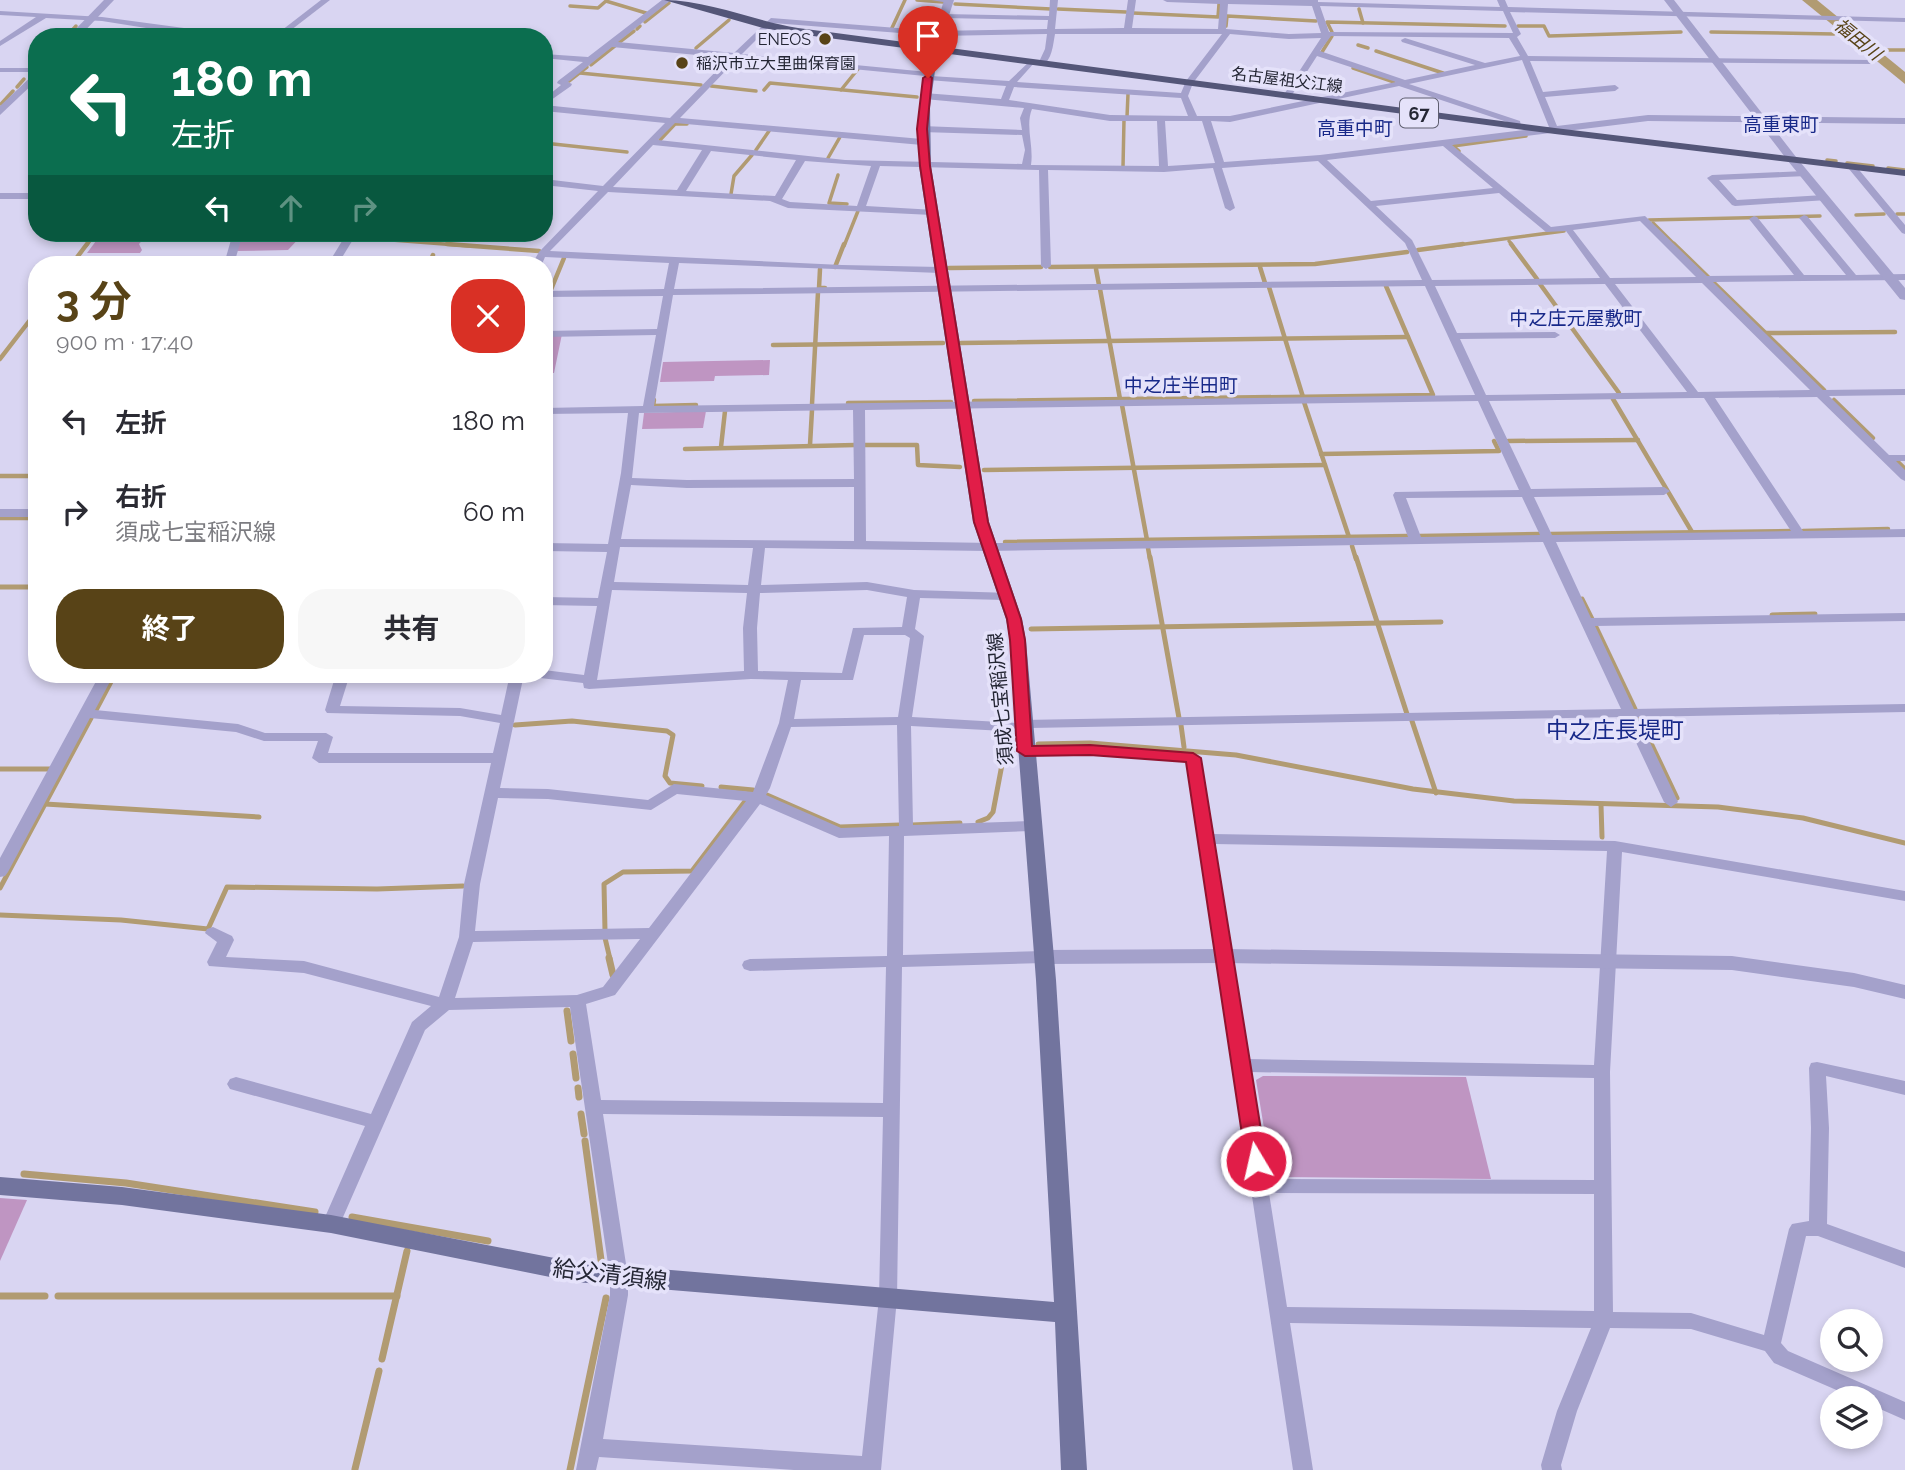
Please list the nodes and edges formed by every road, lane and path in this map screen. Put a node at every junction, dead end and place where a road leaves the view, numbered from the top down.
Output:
1 (109, 0) edge
2 (326, 0) edge
3 (668, 0) edge
4 (935, 0) edge
5 (949, 0) edge
6 (1054, 0) edge
7 (1132, 0) edge
8 (1167, 0) edge
9 (1501, 0) edge
10 (1669, 0) edge
11 (1224, 1) edge
12 (1315, 3) edge
13 (1506, 10) junction
14 (0, 13) edge
15 (1682, 15) junction
16 (44, 16) junction
17 (944, 16) junction
18 (91, 18) junction
19 (1053, 18) junction
20 (1905, 20) edge
21 (766, 26) junction
22 (82, 28) edge
23 (173, 28) edge
24 (289, 28) edge
25 (1128, 30) junction
26 (1052, 31) junction
27 (1225, 32) junction
28 (1326, 36) junction
29 (1394, 36) junction
30 (1513, 36) junction
31 (936, 39) junction
32 (0, 44) edge
33 (611, 44) junction
34 (1317, 53) junction
35 (736, 56) junction
36 (553, 57) edge
37 (1525, 58) junction
38 (590, 60) junction
39 (1717, 60) junction
40 (1872, 62) dead end
41 (1037, 63) junction
42 (1485, 66) junction
43 (0, 70) edge
44 (28, 72) edge
45 (928, 76) junction
46 (28, 82) edge
47 (1189, 83) junction
48 (1402, 83) junction
49 (1012, 84) junction
50 (1615, 88) dead end
51 (1540, 95) junction
52 (924, 96) junction
53 (1184, 96) junction
54 (1287, 96) junction
55 (553, 97) edge
56 (1322, 100) junction
57 (1004, 102) junction
58 (553, 106) edge
59 (1029, 107) junction
60 (0, 112) edge
61 (1161, 118) junction
62 (1194, 119) junction
63 (1762, 119) junction
64 (1206, 120) junction
65 (672, 121) junction
66 (1905, 121) edge
67 (1517, 126) junction
68 (1555, 131) junction
69 (1026, 133) junction
70 (922, 135) junction
71 (651, 142) junction
72 (1445, 143) junction
73 (708, 148) junction
74 (802, 158) junction
75 (1320, 158) junction
76 (1792, 159) junction
77 (876, 164) junction
78 (925, 165) junction
79 (1219, 166) junction
80 (1852, 167) junction
81 (1026, 168) junction
82 (1043, 168) junction
83 (1164, 169) junction
84 (1905, 173) edge
85 (1804, 174) junction
86 (553, 183) edge
87 (605, 189) junction
88 (1501, 190) junction
89 (680, 193) junction
90 (0, 196) edge
91 (28, 196) edge
92 (1824, 198) junction
93 (777, 200) junction
94 (1368, 204) junction
95 (1230, 208) dead end
96 (860, 209) junction
97 (932, 212) junction
98 (1891, 216) junction
99 (1905, 216) edge
100 (1804, 218) dead end
101 (1754, 219) dead end
102 (1905, 231) edge
103 (1570, 232) dead end
104 (543, 256) edge
105 (553, 259) edge
106 (674, 261) junction
107 (1045, 266) dead end
108 (940, 270) junction
109 (1889, 277) junction
110 (1905, 277) edge
111 (1801, 278) junction
112 (1854, 278) junction
113 (1704, 280) junction
114 (1607, 281) junction
115 (1427, 283) junction
116 (943, 288) junction
117 (668, 292) junction
118 (553, 294) edge
119 (1905, 296) edge
120 (661, 332) junction
121 (553, 334) edge
122 (1555, 335) dead end
123 (1452, 336) junction
124 (1905, 392) edge
125 (1820, 393) junction
126 (1701, 395) junction
127 (1481, 398) junction
128 (961, 404) junction
129 (859, 406) junction
130 (634, 410) junction
131 (648, 410) junction
132 (553, 411) edge
133 (1886, 458) junction
134 (1905, 458) edge
135 (1905, 477) edge
136 (626, 481) junction
137 (860, 483) junction
138 (1664, 491) dead end
139 (1526, 493) junction
140 (0, 513) edge
141 (28, 513) edge
142 (1905, 533) edge
143 (1800, 535) junction
144 (1547, 538) junction
145 (1416, 541) junction
146 (613, 546) junction
147 (759, 546) junction
148 (860, 546) junction
149 (988, 546) junction
150 (553, 547) edge
151 (606, 586) junction
152 (755, 589) junction
153 (914, 594) junction
154 (1006, 596) junction
155 (553, 601) edge
156 (603, 602) junction
157 (1905, 617) edge
158 (1586, 622) junction
159 (908, 631) junction
160 (751, 674) junction
161 (553, 676) edge
162 (795, 676) junction
163 (590, 680) junction
164 (102, 683) edge
165 (340, 683) edge
166 (515, 683) edge
167 (1905, 708) edge
168 (86, 713) junction
169 (1629, 713) junction
170 (508, 720) junction
171 (904, 721) junction
172 (786, 723) junction
173 (1023, 726) junction
174 (1025, 751) junction
175 (500, 758) junction
176 (492, 793) junction
177 (757, 797) junction
178 (1671, 802) dead end
179 (1031, 826) junction
180 (902, 831) junction
181 (1206, 839) junction
182 (1615, 846) junction
183 (0, 872) edge
184 (1905, 897) edge
185 (213, 933) dead end
186 (653, 933) junction
187 (467, 937) junction
188 (1225, 956) junction
189 (1044, 957) junction
190 (895, 959) junction
191 (1607, 962) junction
192 (750, 965) dead end
193 (1905, 992) edge
194 (577, 1001) junction
195 (445, 1004) junction
196 (1241, 1065) junction
197 (1602, 1072) junction
198 (236, 1084) dead end
199 (1905, 1088) edge
200 (593, 1107) junction
201 (891, 1110) junction
202 (376, 1122) junction
203 (1259, 1185) junction
204 (0, 1186) edge
205 (1603, 1187) junction
206 (331, 1224) junction
207 (1818, 1228) junction
208 (1905, 1260) edge
209 (619, 1277) junction
210 (888, 1298) junction
211 (1067, 1312) junction
212 (1279, 1315) junction
213 (1604, 1320) junction
214 (1771, 1345) junction
215 (1905, 1411) edge
216 (591, 1447) junction
217 (872, 1468) edge
218 (586, 1470) edge
219 (1073, 1470) edge
220 (1303, 1470) edge
221 (1552, 1470) edge

1 - 18 street
2 - 24 street
3 - 21 main road, 名古屋祖父江線 / 67
3 - 33 street
4 - 5 street
5 - 17 street
6 - 19 street
7 - 25 street
8 - 11 street
9 - 13 street
10 - 15 street
11 - 12 street
11 - 27 street
12 - 13 street
12 - 28 street
13 - 15 street
13 - 30 street
14 - 16 street
15 - 20 street
15 - 39 street
16 - 18 street
16 - 32 street
17 - 19 street
17 - 31 street
18 - 22 street
18 - 23 street
19 - 26 street
21 - 31 main road, 名古屋祖父江線 / 67
21 - 31 street
21 - 35 street
25 - 26 street
25 - 27 street
26 - 31 street
26 - 41 street
27 - 28 street
27 - 47 street
28 - 29 street
28 - 34 street
29 - 30 street
29 - 42 street
30 - 37 street
31 - 41 main road, 名古屋祖父江線 / 67
31 - 45 main road, 須成七宝稲沢線
33 - 35 street
33 - 38 street
34 - 48 street
34 - 54 street
35 - 45 street
35 - 65 street
36 - 38 street
37 - 39 street
37 - 42 street
37 - 51 street
38 - 55 street
39 - 40 street
39 - 63 street
41 - 47 main road, 名古屋祖父江線 / 67
41 - 49 street
42 - 48 street
43 - 44 street
45 - 49 street
45 - 52 main road, 須成七宝稲沢線
46 - 60 street
47 - 53 street
47 - 54 main road, 名古屋祖父江線 / 67
48 - 56 street
48 - 67 street
49 - 53 street
49 - 57 street
50 - 51 street
51 - 68 street
52 - 57 street
52 - 70 main road, 須成七宝稲沢線
53 - 62 street
54 - 56 main road, 名古屋祖父江線 / 67
56 - 64 street
56 - 67 main road, 名古屋祖父江線 / 67
57 - 59 street
58 - 65 street
59 - 61 street
59 - 69 street
61 - 62 street
61 - 83 street
62 - 64 street
63 - 66 street
63 - 68 street
63 - 76 street
64 - 79 street
65 - 70 street
65 - 71 street
67 - 68 main road, 名古屋祖父江線 / 67
68 - 72 street
68 - 76 main road, 名古屋祖父江線 / 67
69 - 70 street
69 - 81 street
70 - 78 main road, 須成七宝稲沢線
71 - 73 street
71 - 87 street
72 - 75 street
72 - 88 street
73 - 74 street
73 - 89 street
74 - 77 street
74 - 93 street
75 - 79 street
75 - 94 street
76 - 80 main road, 名古屋祖父江線 / 67
76 - 85 street
77 - 78 street
77 - 96 street
78 - 81 street
78 - 97 main road, 須成七宝稲沢線
79 - 83 street
79 - 95 street
80 - 84 main road, 名古屋祖父江線 / 67
80 - 98 street
81 - 82 street
82 - 83 street
82 - 107 street
85 - 92 street
85 - 92 street
86 - 87 street
87 - 89 street
87 - 104 street
88 - 94 street
88 - 113 street
89 - 93 street
90 - 91 street
92 - 109 street
93 - 96 street
94 - 115 street
96 - 97 street
97 - 108 main road, 須成七宝稲沢線
98 - 99 street
98 - 102 street
100 - 112 street
101 - 111 street
103 - 114 street
105 - 106 street
106 - 108 street
106 - 117 street
108 - 116 main road, 須成七宝稲沢線
109 - 110 street
109 - 112 street
109 - 119 street
111 - 112 street
111 - 113 street
113 - 114 street
113 - 125 street
114 - 115 street
114 - 126 street
115 - 116 street
115 - 123 street
116 - 117 street
116 - 128 main road, 須成七宝稲沢線
117 - 118 street
117 - 120 street
120 - 121 street
120 - 131 street
122 - 123 street
123 - 127 street
124 - 125 street
125 - 126 street
125 - 133 street
126 - 127 street
126 - 143 street
127 - 128 street
127 - 139 street
128 - 129 street
128 - 149 main road, 須成七宝稲沢線
129 - 131 street
129 - 137 street
130 - 131 street
130 - 132 street
130 - 136 street
133 - 134 street
133 - 135 street
136 - 137 street
136 - 146 street
137 - 148 street
138 - 139 street
139 - 144 street
139 - 145 street
140 - 141 street
142 - 143 street
143 - 144 street
144 - 145 street
144 - 158 street
145 - 149 street
146 - 147 street
146 - 150 street
146 - 151 street
147 - 148 street
147 - 152 street
148 - 149 street
149 - 154 main road, 須成七宝稲沢線
151 - 152 street
151 - 156 street
152 - 153 street
152 - 160 street
153 - 154 street
153 - 159 street
154 - 173 main road, 須成七宝稲沢線
155 - 156 street
156 - 163 street
157 - 158 street
158 - 169 street
159 - 162 street
159 - 171 street
160 - 162 street
160 - 163 street
161 - 163 street
162 - 172 street
164 - 168 street
165 - 170 street
166 - 170 street
167 - 169 street
168 - 175 street
168 - 183 street
169 - 173 street
169 - 178 street
170 - 175 street
171 - 172 street
171 - 173 street
171 - 180 street
172 - 177 street
173 - 174 main road, 須成七宝稲沢線
174 - 179 main road, 須成七宝稲沢線
174 - 181 street
175 - 176 street
176 - 177 street
176 - 187 street
177 - 180 street
177 - 186 street
179 - 180 street
179 - 189 main road, 須成七宝稲沢線
180 - 190 street
181 - 182 street
181 - 188 street
182 - 184 street
182 - 191 street
185 - 195 street
186 - 187 street
186 - 194 street
187 - 195 street
188 - 189 street
188 - 191 street
188 - 196 street
189 - 190 street
189 - 211 main road, 須成七宝稲沢線
190 - 192 street
190 - 201 street
191 - 193 street
191 - 197 street
194 - 195 street
194 - 200 street
195 - 202 street
196 - 197 street
196 - 203 street
197 - 205 street
198 - 202 street
199 - 207 street
200 - 201 street
200 - 209 street
201 - 210 street
202 - 206 street
203 - 205 street
203 - 212 street
204 - 206 main road, 給父清須線
205 - 213 street
206 - 209 main road, 給父清須線
207 - 208 street
207 - 214 street
209 - 210 main road, 給父清須線
209 - 216 street
210 - 211 main road, 給父清須線
210 - 217 street
211 - 219 main road
212 - 213 street
212 - 220 street
213 - 214 street
213 - 221 street
214 - 215 street
216 - 217 street
216 - 218 street

